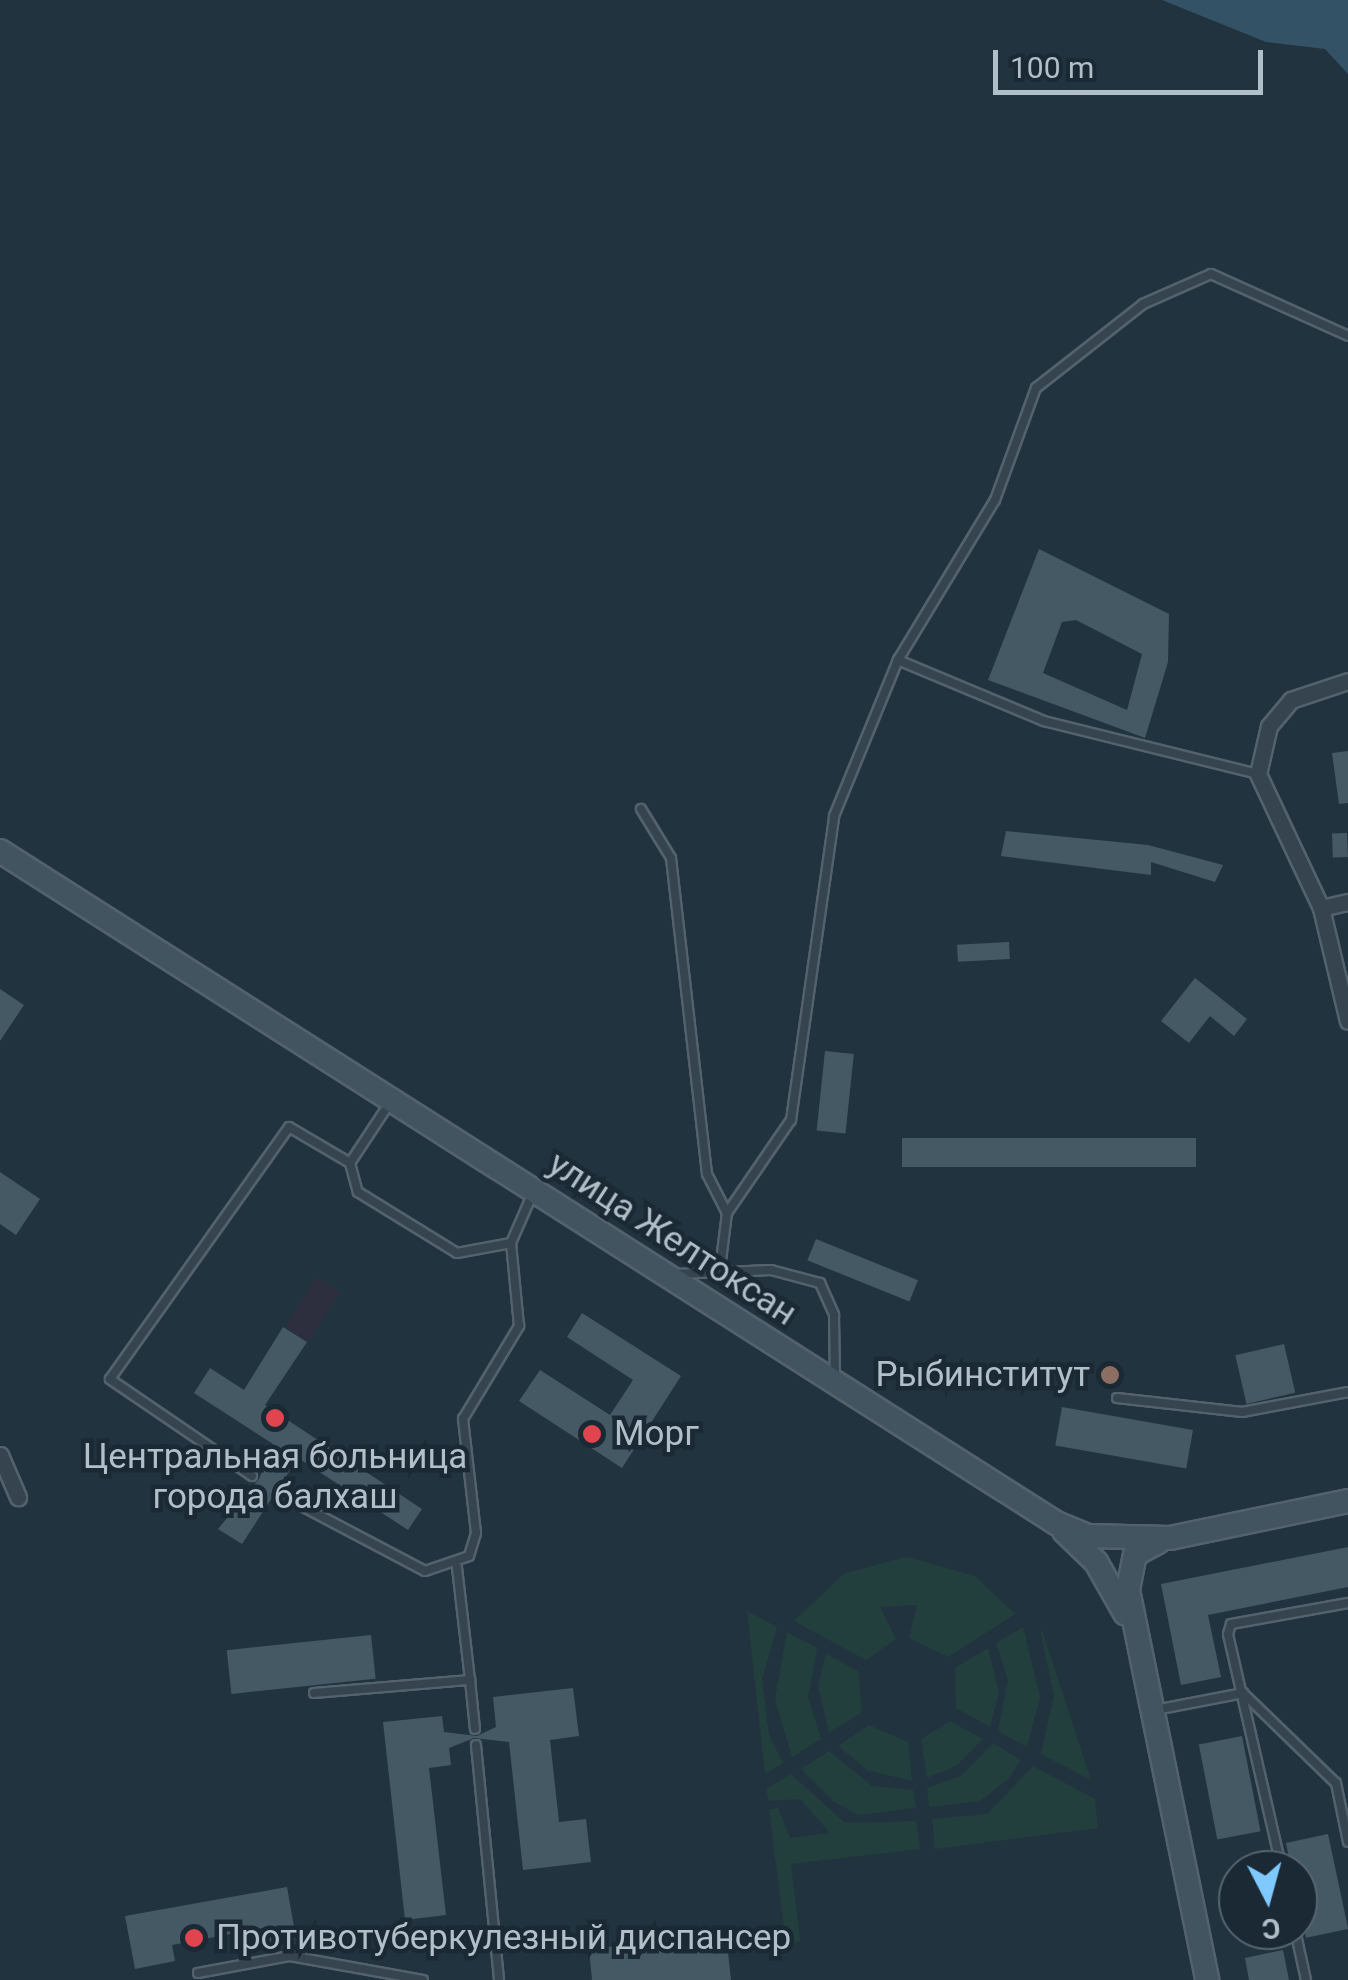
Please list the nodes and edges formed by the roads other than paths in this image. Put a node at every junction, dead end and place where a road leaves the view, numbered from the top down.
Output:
1 (1348, 336) edge
2 (898, 660) junction
3 (1348, 681) edge
4 (1258, 774) junction
5 (642, 810) dead end
6 (0, 850) edge
7 (1348, 902) edge
8 (1322, 908) junction
9 (1348, 1021) edge
10 (392, 1100) junction
11 (350, 1163) junction
12 (534, 1192) junction
13 (727, 1213) junction
14 (511, 1243) junction
15 (720, 1269) junction
16 (664, 1276) junction
17 (835, 1386) junction
18 (1348, 1392) edge
19 (1117, 1398) dead end
20 (0, 1455) edge
21 (252, 1476) dead end
22 (277, 1493) dead end
23 (18, 1496) dead end
24 (1348, 1500) edge
25 (1056, 1523) junction
26 (1170, 1538) junction
27 (457, 1568) junction
28 (1348, 1603) edge
29 (1134, 1634) junction
30 (470, 1680) junction
31 (314, 1693) dead end
32 (1244, 1693) junction
33 (1151, 1710) junction
34 (475, 1729) dead end
35 (476, 1745) dead end
36 (1348, 1842) edge
37 (1278, 1850) edge
38 (1300, 1950) edge
39 (198, 1974) dead end
40 (1207, 1979) edge
41 (423, 1980) edge
42 (499, 1980) edge
43 (1198, 1980) edge
44 (1306, 1980) edge

1 - 2 lane
2 - 4 lane
2 - 13 lane
3 - 4 street
4 - 8 street
5 - 13 lane
6 - 10 main road, улица Желтоксан
7 - 8 street
8 - 9 street
10 - 11 lane
10 - 12 main road, улица Желтоксан
11 - 14 lane
11 - 21 lane
12 - 14 lane
12 - 16 main road, улица Желтоксан
13 - 15 lane
14 - 27 lane
15 - 16 lane
15 - 17 lane
16 - 17 main road, улица Желтоксан
17 - 25 main road, улица Желтоксан
18 - 19 lane
20 - 23 street
22 - 27 lane
24 - 26 main road, улица Желтоксан
25 - 26 main road, улица Желтоксан
25 - 29 main road
26 - 29 main road
27 - 30 lane
28 - 32 lane
29 - 33 main road
30 - 31 lane
30 - 34 lane
32 - 33 lane
32 - 36 lane
32 - 37 lane
33 - 40 main road
35 - 42 lane
38 - 44 lane
39 - 41 lane
40 - 43 lane

